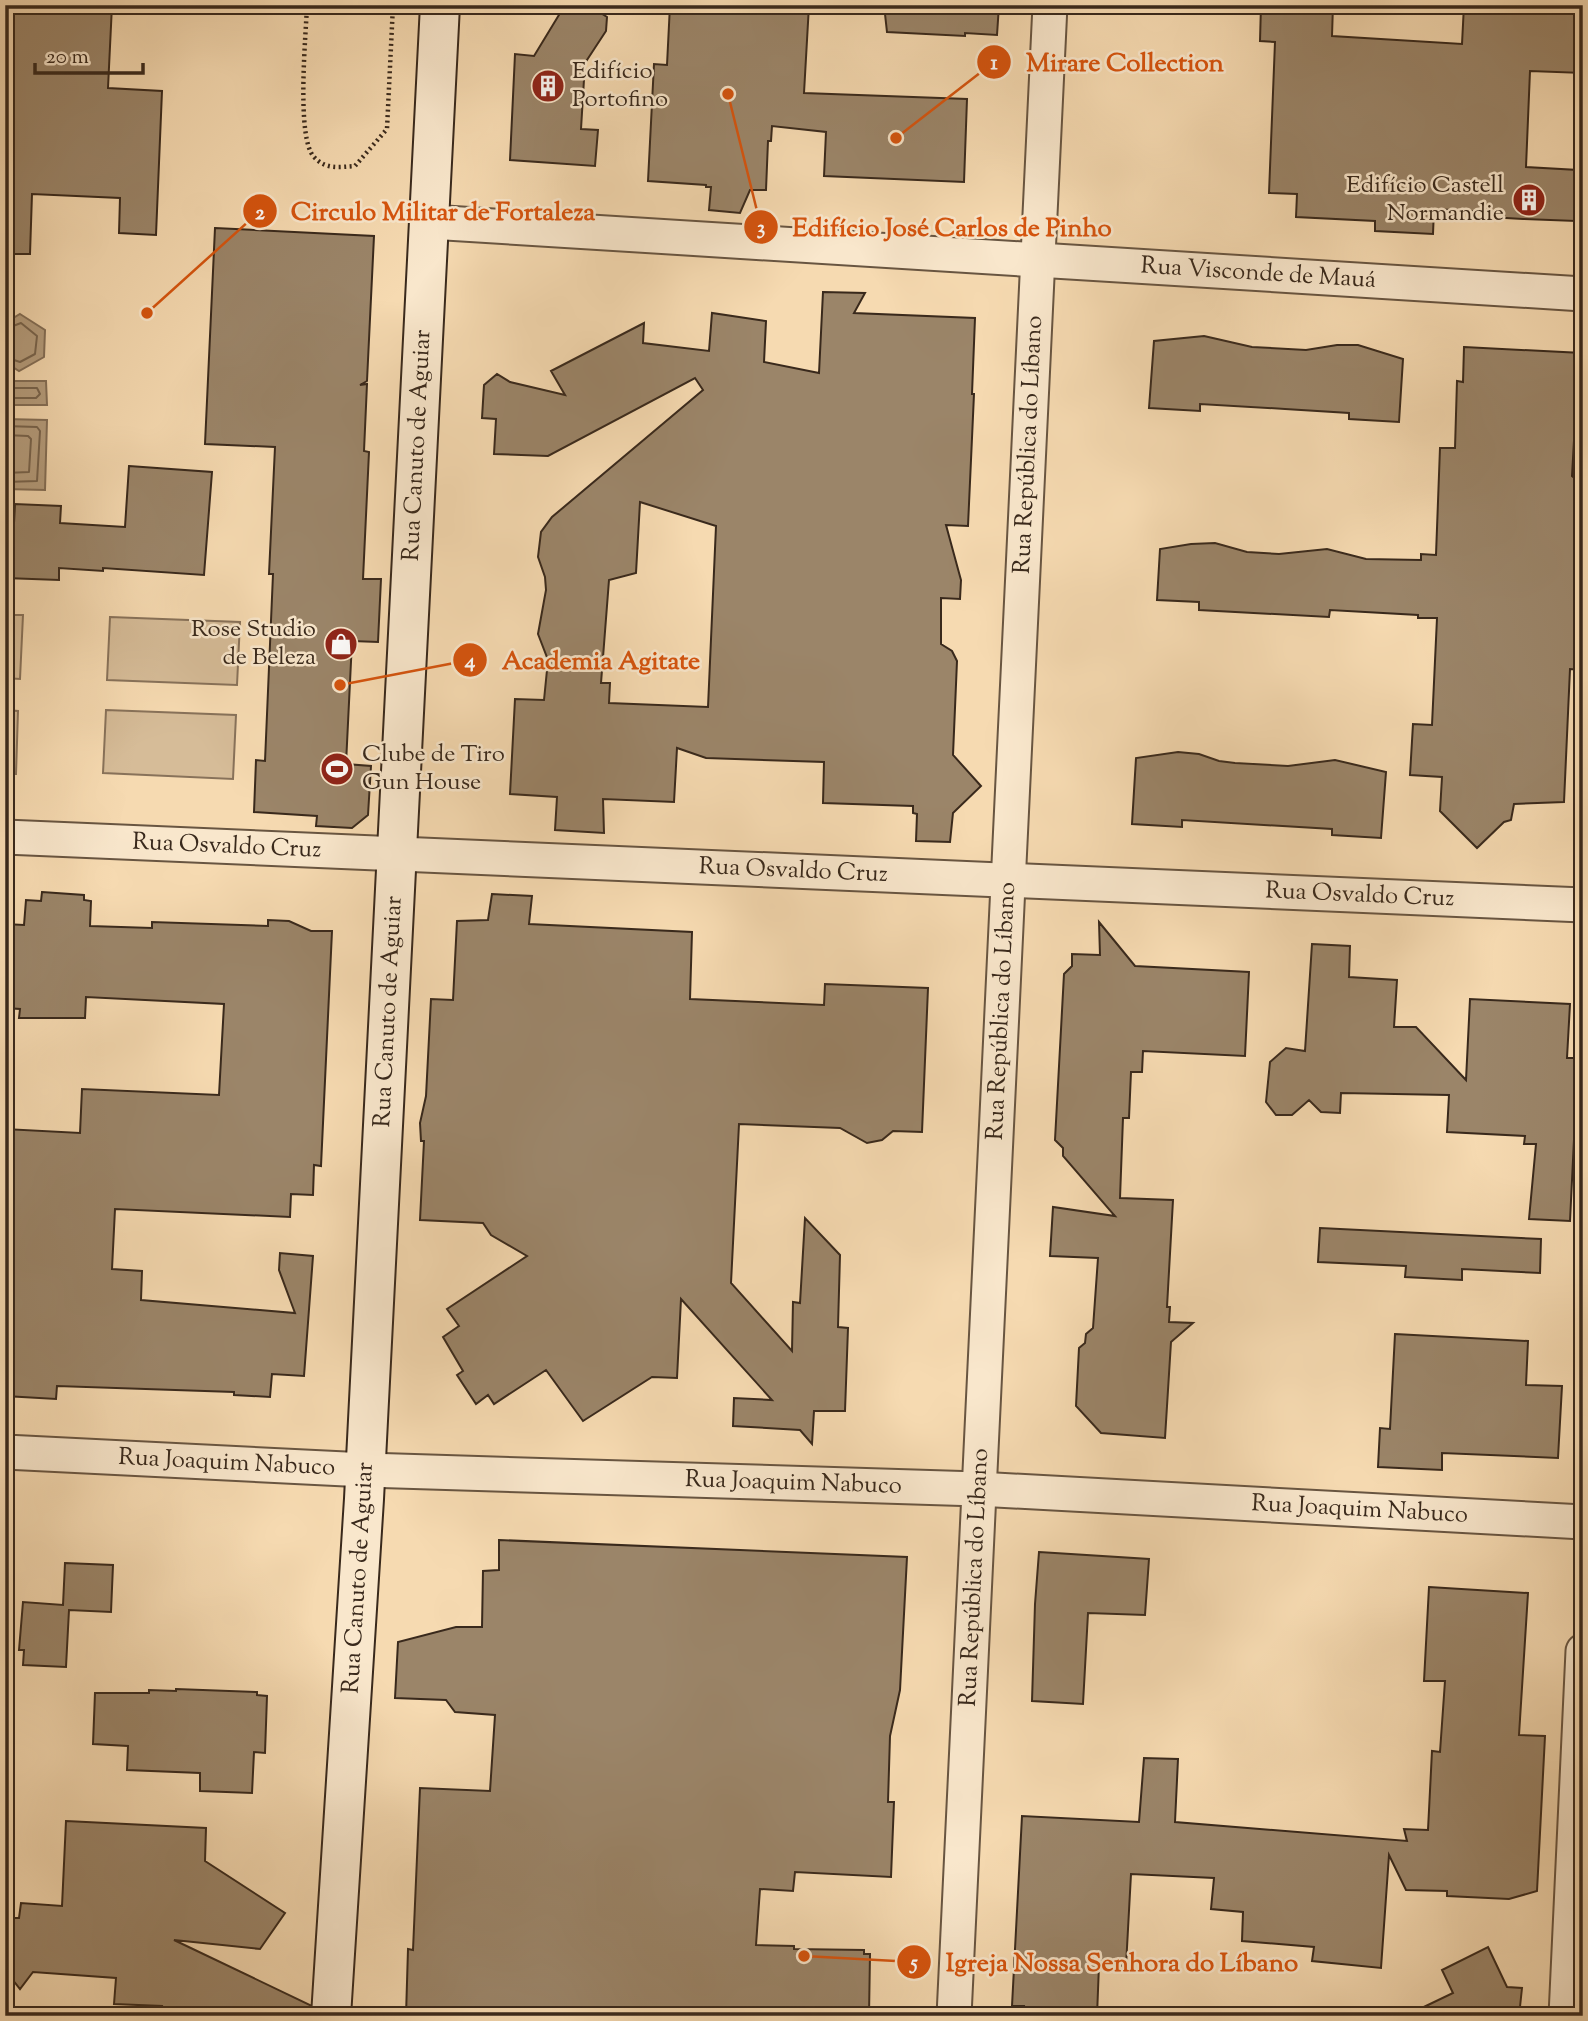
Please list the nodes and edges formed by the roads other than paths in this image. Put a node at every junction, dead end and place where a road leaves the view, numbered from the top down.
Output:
1 (440, 5) edge
2 (1050, 5) edge
3 (430, 222) junction
4 (1036, 258) junction
5 (1583, 294) edge
6 (5, 837) edge
7 (397, 855) junction
8 (1007, 881) junction
9 (1583, 905) edge
10 (5, 1452) edge
11 (366, 1470) junction
12 (978, 1489) junction
13 (1583, 1522) edge
14 (1583, 1651) edge
15 (331, 2016) edge
16 (954, 2016) edge
17 (1566, 2016) edge

1 - 3 street, Rua Canuto de Aguiar
2 - 4 street, Rua República do Líbano
3 - 4 street, Rua Visconde de Mauá
3 - 7 street, Rua Canuto de Aguiar
4 - 5 street, Rua Visconde de Mauá
4 - 8 street, Rua República do Líbano
6 - 7 street, Rua Osvaldo Cruz
7 - 8 street, Rua Osvaldo Cruz
7 - 11 street, Rua Canuto de Aguiar
8 - 9 street, Rua Osvaldo Cruz
8 - 12 street, Rua República do Líbano
10 - 11 street, Rua Joaquim Nabuco
11 - 12 street, Rua Joaquim Nabuco
11 - 15 street, Rua Canuto de Aguiar
12 - 13 street, Rua Joaquim Nabuco
12 - 16 street, Rua República do Líbano
14 - 17 street

